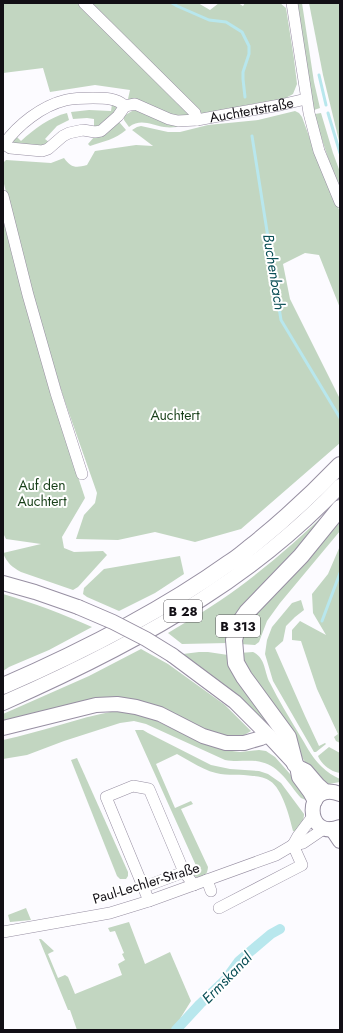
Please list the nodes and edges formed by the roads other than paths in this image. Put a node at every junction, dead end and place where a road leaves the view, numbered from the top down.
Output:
1 (84, 3) edge
2 (292, 3) edge
3 (306, 99) junction
4 (125, 106) junction
5 (196, 120) junction
6 (3, 145) edge
7 (3, 196) edge
8 (340, 202) edge
9 (340, 465) edge
10 (82, 474) dead end
11 (340, 486) edge
12 (340, 508) edge
13 (3, 583) edge
14 (3, 686) edge
15 (3, 703) edge
16 (3, 728) edge
17 (268, 735) junction
18 (296, 765) junction
19 (332, 794) edge
20 (313, 816) junction
21 (332, 828) edge
22 (340, 841) edge
23 (293, 845) junction
24 (184, 872) junction
25 (207, 880) junction
26 (194, 885) junction
27 (144, 887) junction
28 (211, 891) dead end
29 (149, 901) junction
30 (219, 908) dead end
31 (3, 932) edge

1 - 5 street
2 - 3 street, Auchtertstraße
3 - 5 street, Auchtertstraße
3 - 8 street, Auchtertstraße
4 - 5 street, Auchtertstraße
4 - 6 street, Auchtertstraße
4 - 6 street
7 - 10 street
9 - 14 highway, B 28
11 - 15 main road, B 28
12 - 18 highway, B 313
13 - 17 main road, bridge
16 - 17 main road
17 - 18 main road
18 - 19 main road
19 - 20 main road
20 - 21 main road
20 - 23 street, Paul-Lechler-Straße
21 - 22 main road
21 - 23 street, Paul-Lechler-Straße
23 - 25 street, Paul-Lechler-Straße
23 - 30 street
24 - 26 street
24 - 27 street
24 - 27 street
25 - 26 street, Paul-Lechler-Straße
25 - 28 street
26 - 29 street, Paul-Lechler-Straße
27 - 29 street
29 - 31 street, Paul-Lechler-Straße

